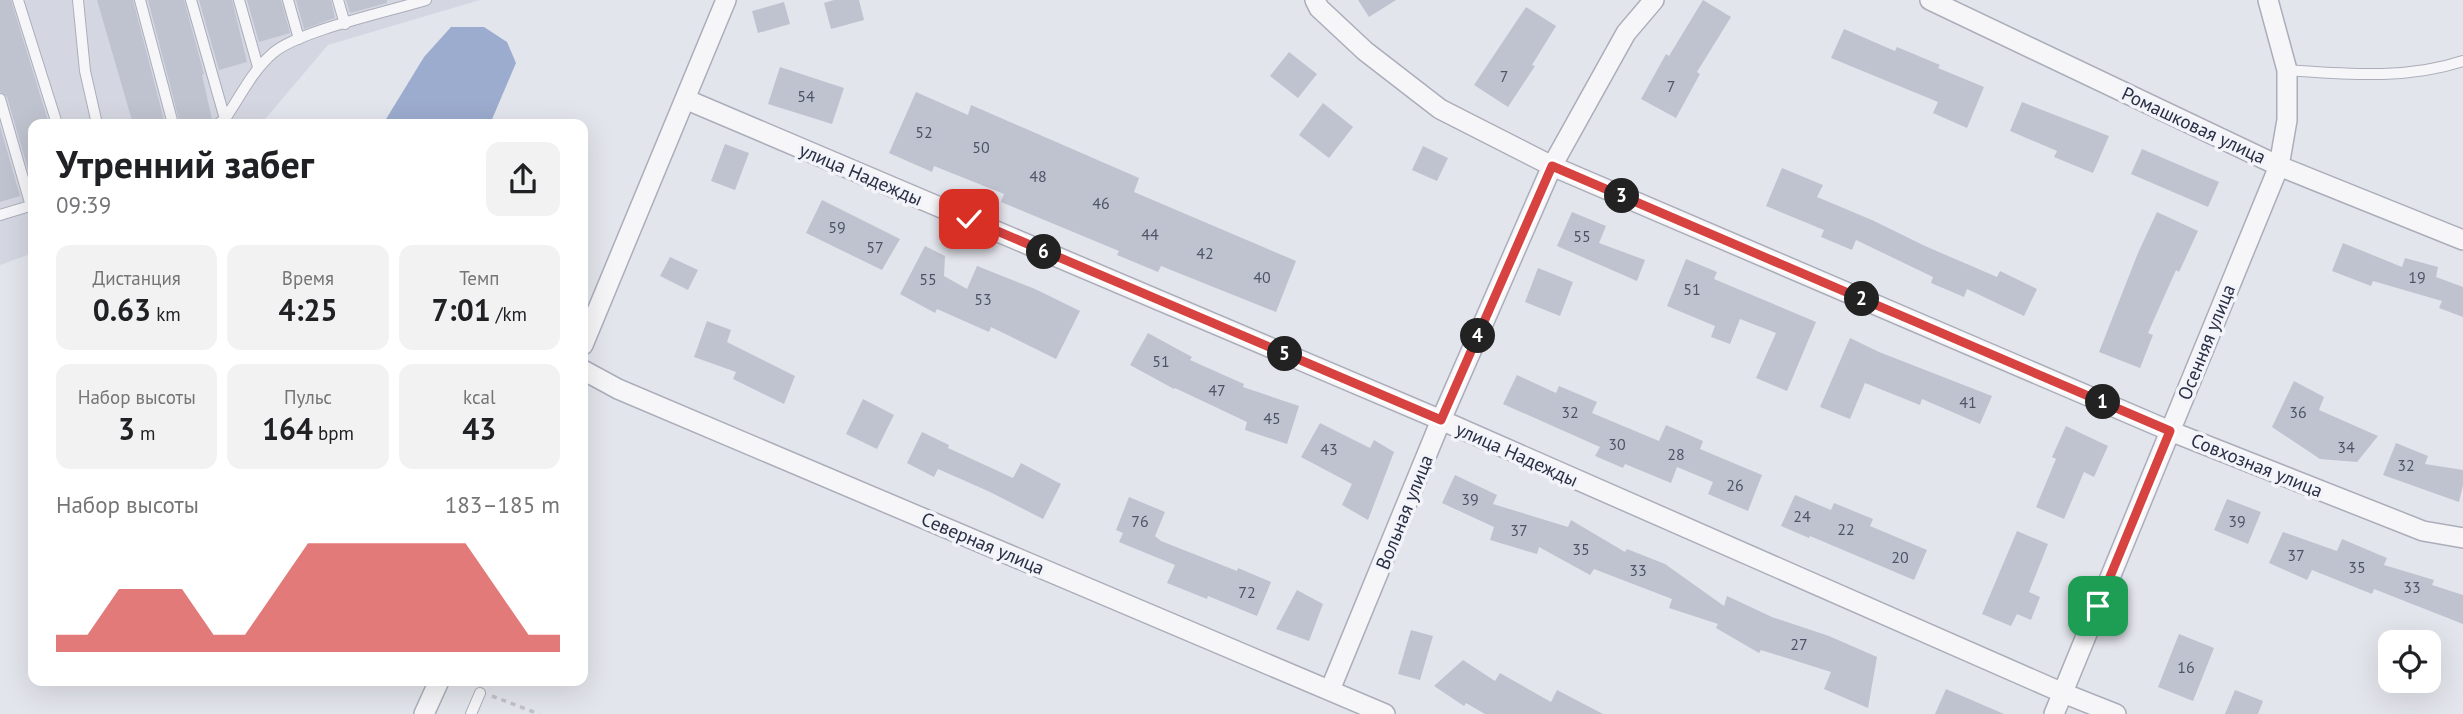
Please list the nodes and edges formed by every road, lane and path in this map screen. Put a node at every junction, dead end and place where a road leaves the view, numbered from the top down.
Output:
1 (18, 0) edge
2 (78, 0) edge
3 (140, 0) edge
4 (191, 0) edge
5 (239, 0) edge
6 (288, 0) edge
7 (338, 0) edge
8 (385, 0) edge
9 (426, 0) edge
10 (726, 0) edge
11 (1315, 0) edge
12 (1654, 0) edge
13 (1930, 0) edge
14 (2268, 0) edge
15 (388, 12) junction
16 (345, 24) junction
17 (299, 39) junction
18 (2463, 61) edge
19 (258, 68) junction
20 (2287, 70) junction
21 (0, 99) edge
22 (685, 99) junction
23 (55, 119) edge
24 (96, 119) edge
25 (172, 119) edge
26 (221, 119) edge
27 (224, 119) edge
28 (1552, 166) junction
29 (2279, 166) junction
30 (28, 192) edge
31 (28, 206) edge
32 (0, 215) edge
33 (2463, 240) edge
34 (588, 333) edge
35 (588, 373) edge
36 (1441, 420) junction
37 (2170, 431) junction
38 (2463, 538) edge
39 (437, 686) edge
40 (1330, 690) junction
41 (2063, 693) junction
42 (484, 694) joint
43 (424, 714) edge
44 (471, 714) edge
45 (539, 714) edge
46 (1384, 714) edge
47 (2054, 714) edge
48 (2116, 714) edge

1 - 23 lane
2 - 24 lane
3 - 25 lane
4 - 26 lane
5 - 19 lane
6 - 17 lane
7 - 16 lane
8 - 15 lane
9 - 15 lane
10 - 22 street
11 - 28 street, Совхозная улица
12 - 28 street, Вольная улица
13 - 29 street, Ромашковая улица
14 - 20 street, Осенняя улица
15 - 16 lane
16 - 17 lane
17 - 19 lane
18 - 20 lane
19 - 27 lane
20 - 29 street, Осенняя улица
21 - 30 lane
22 - 34 street
22 - 36 street, улица Надежды
28 - 36 street, Вольная улица
28 - 37 street, Совхозная улица
29 - 33 street, Ромашковая улица
29 - 37 street, Осенняя улица
31 - 32 lane
35 - 40 street, Северная улица
36 - 40 street, Вольная улица
36 - 41 street, улица Надежды
37 - 38 street, Совхозная улица
37 - 41 street, Осенняя улица
39 - 43 street
40 - 46 street, Северная улица
41 - 47 street, Осенняя улица
41 - 48 street, улица Надежды
42 - 44 lane
42 - 45 path

